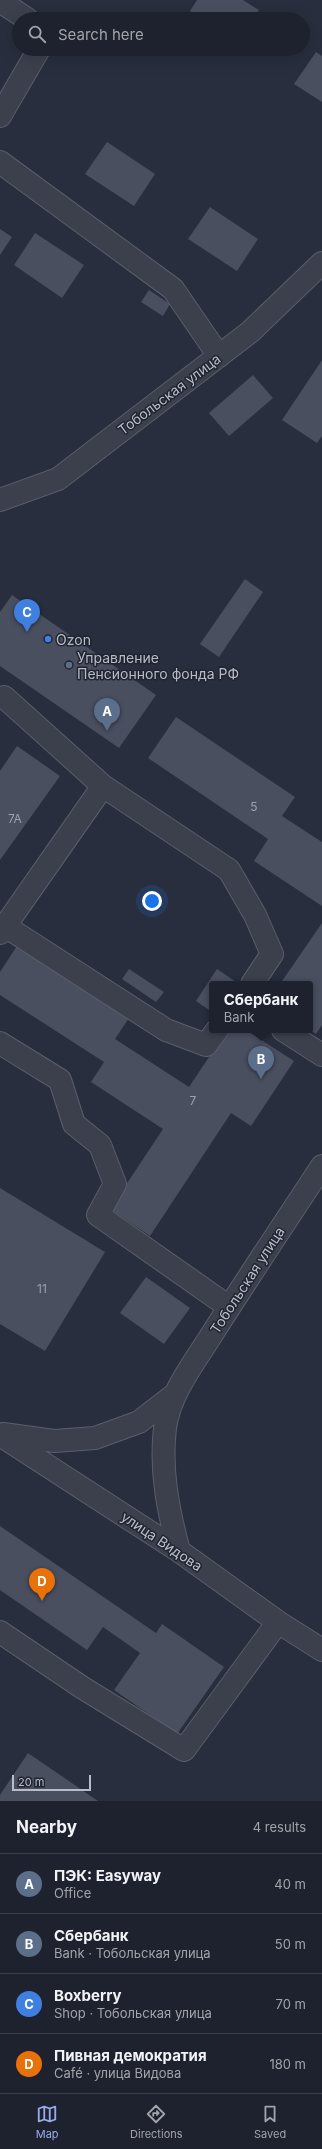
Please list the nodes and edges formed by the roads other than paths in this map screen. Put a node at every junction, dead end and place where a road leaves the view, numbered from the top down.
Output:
1 (0, 1) edge
2 (16, 12) edge
3 (35, 56) edge
4 (0, 116) edge
5 (0, 162) edge
6 (322, 263) edge
7 (219, 356) junction
8 (0, 500) edge
9 (1, 698) edge
10 (103, 786) junction
11 (3, 929) edge
12 (254, 981) edge
13 (216, 1033) edge
14 (288, 1033) edge
15 (0, 1043) edge
16 (322, 1054) edge
17 (322, 1166) edge
18 (229, 1307) junction
19 (174, 1395) junction
20 (0, 1434) edge
21 (179, 1551) junction
22 (278, 1622) junction
23 (0, 1632) edge
24 (322, 1650) edge

1 - 2 street
3 - 4 street
5 - 7 street
6 - 7 street, Тобольская улица
7 - 8 street, Тобольская улица
9 - 10 street
10 - 11 street
10 - 12 street
11 - 13 street
14 - 16 street
15 - 18 street
17 - 18 street, Тобольская улица
18 - 19 street, Тобольская улица
19 - 20 street, Тобольская улица
19 - 21 street, Тобольская улица
20 - 21 street, улица Видова
21 - 22 street, улица Видова
22 - 23 street
22 - 24 street, улица Видова

